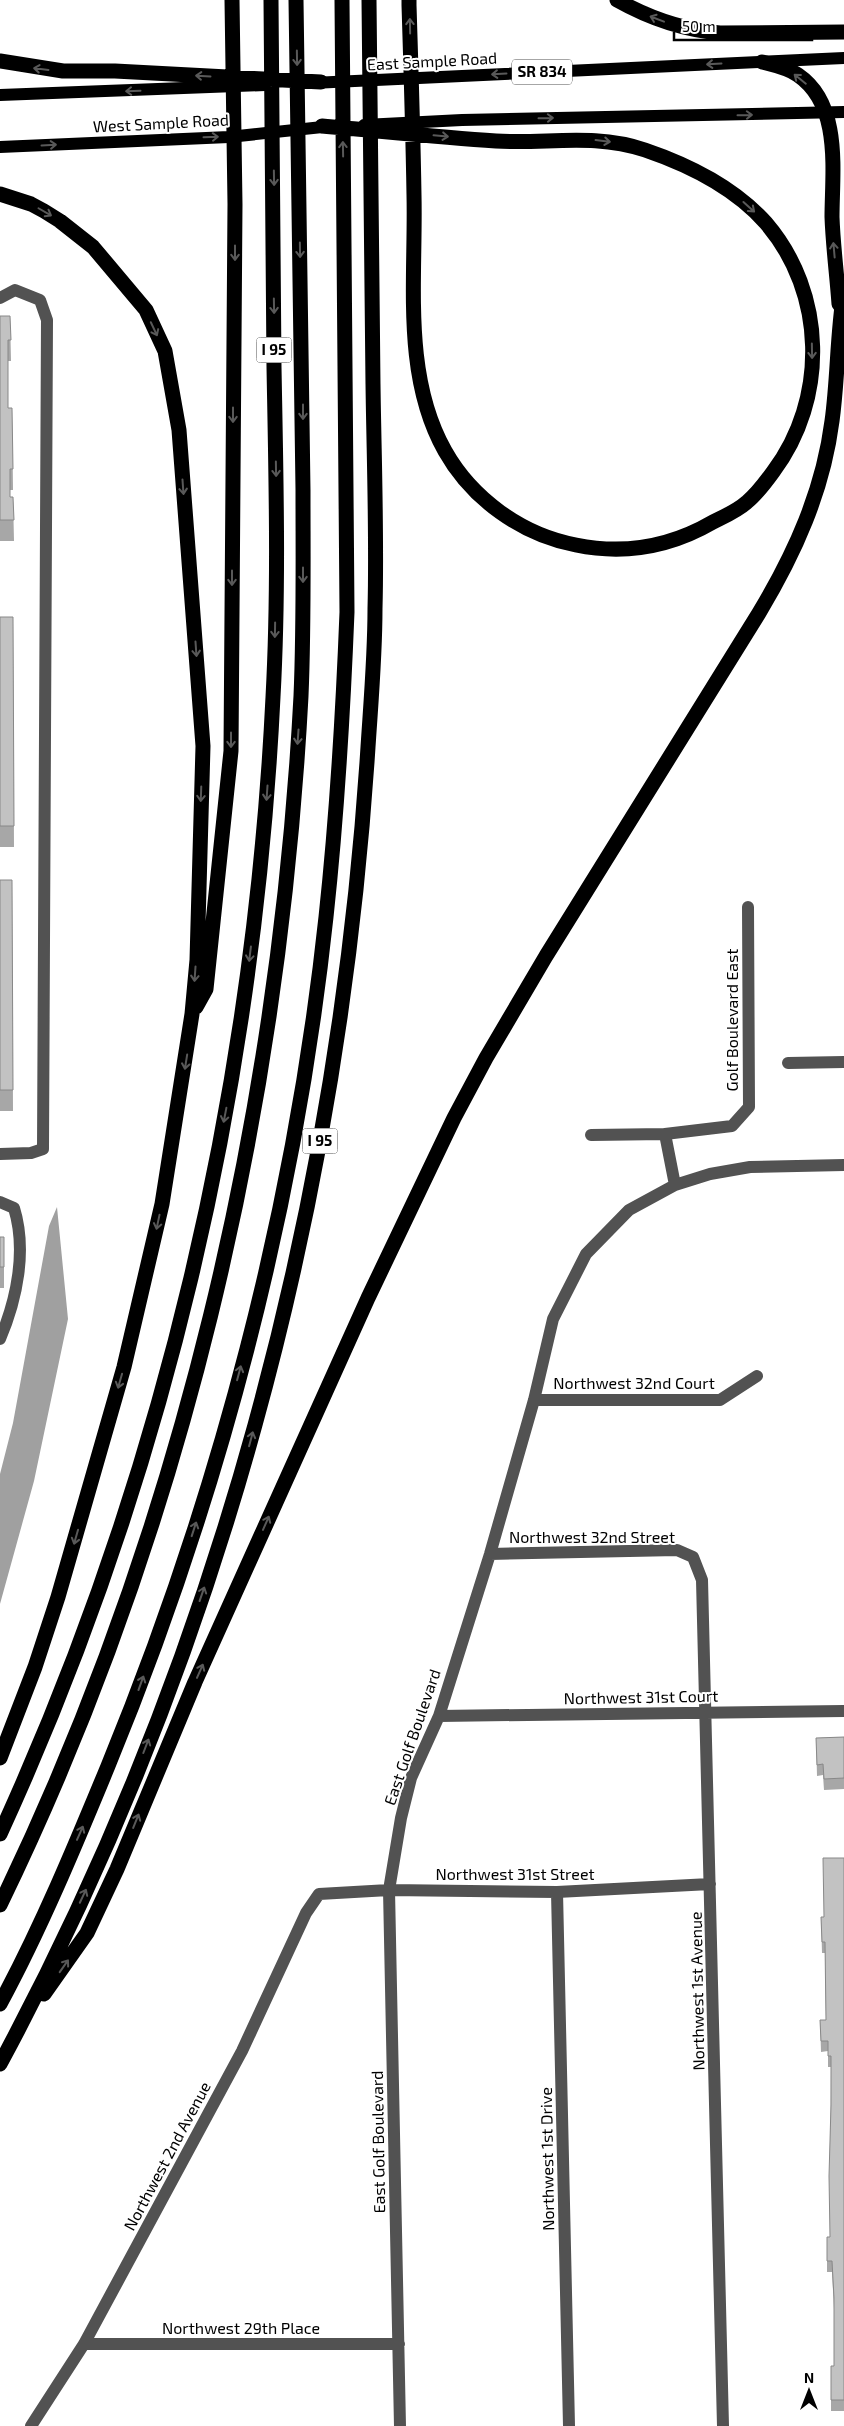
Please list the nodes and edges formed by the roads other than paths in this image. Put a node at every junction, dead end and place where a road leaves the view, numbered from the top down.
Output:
1 (617, 0) edge
2 (409, 2) edge
3 (342, 3) edge
4 (369, 3) edge
5 (271, 5) edge
6 (296, 5) edge
7 (233, 6) edge
8 (844, 32) edge
9 (844, 58) edge
10 (0, 61) edge
11 (762, 62) junction
12 (321, 82) junction
13 (0, 95) edge
14 (844, 112) edge
15 (824, 113) junction
16 (322, 126) junction
17 (0, 147) edge
18 (0, 194) edge
19 (844, 292) edge
20 (0, 298) edge
21 (840, 316) junction
22 (748, 907) dead end
23 (192, 1014) junction
24 (844, 1062) edge
25 (788, 1064) dead end
26 (665, 1134) junction
27 (591, 1135) dead end
28 (0, 1154) edge
29 (844, 1165) edge
30 (675, 1185) junction
31 (0, 1202) edge
32 (0, 1338) edge
33 (757, 1376) dead end
34 (534, 1400) junction
35 (490, 1554) junction
36 (693, 1557) joint
37 (706, 1712) junction
38 (844, 1712) edge
39 (439, 1716) junction
40 (0, 1758) edge
41 (0, 1834) edge
42 (710, 1884) junction
43 (389, 1890) junction
44 (557, 1892) junction
45 (320, 1894) joint
46 (0, 1906) edge
47 (0, 2004) edge
48 (16, 2034) junction
49 (0, 2064) edge
50 (84, 2344) junction
51 (399, 2344) junction
52 (31, 2426) edge
53 (400, 2426) edge
54 (569, 2426) edge
55 (723, 2426) edge

8 -> 1 highway
16 -> 2 highway
47 -> 3 highway
48 -> 4 highway, I 95
5 -> 41 highway, I 95
6 -> 46 highway
7 -> 23 highway
9 - 11 main road, East Sample Road / SR 834
12 -> 10 highway
11 -> 12 main road, East Sample Road / SR 834
15 -> 11 highway
12 -> 13 main road, West Sample Road / SR 834
14 - 15 main road
16 -> 15 main road
21 -> 15 highway
17 -> 16 main road, West Sample Road
18 -> 23 highway
19 - 21 highway
20 - 28 street
48 -> 21 highway
22 - 26 street, Golf Boulevard East
23 -> 40 highway
24 - 25 street
26 - 27 street, Golf Boulevard East
26 - 30 street
29 - 30 street, East Golf Boulevard
30 - 34 street, East Golf Boulevard
31 - 32 street
33 - 34 street, Northwest 32nd Court
34 - 35 street, East Golf Boulevard
35 - 36 street, Northwest 32nd Street
35 - 39 street, East Golf Boulevard
36 - 37 street, Northwest 1st Avenue
37 - 38 street, Northwest 31st Court
37 - 39 street, Northwest 31st Court
37 - 42 street, Northwest 1st Avenue
39 - 43 street, East Golf Boulevard
42 - 44 street, Northwest 31st Street
42 - 55 street, Northwest 1st Avenue
43 - 44 street, Northwest 31st Street
43 - 45 street, Northwest 31st Street
43 - 51 street, East Golf Boulevard
44 - 54 street, Northwest 1st Drive
45 - 50 street, Northwest 2nd Avenue
48 - 49 highway, I 95
50 - 51 street, Northwest 29th Place
50 - 52 street, Northwest 2nd Avenue
51 - 53 street, East Golf Boulevard

